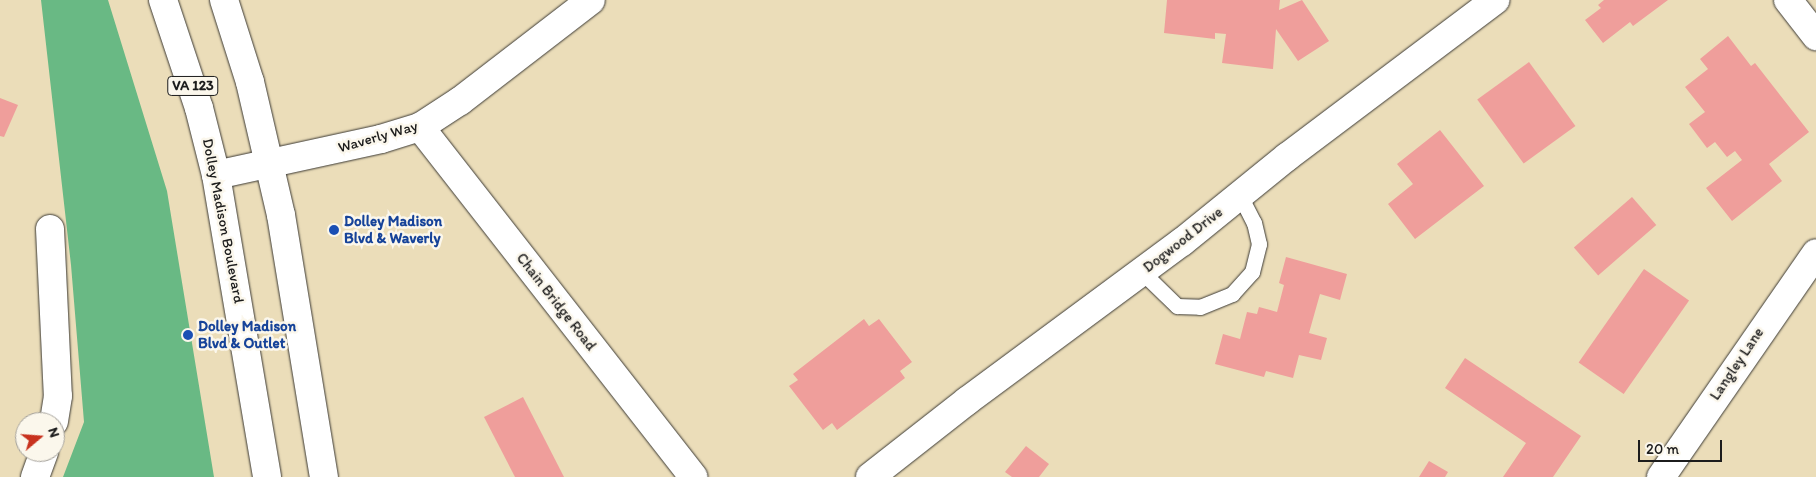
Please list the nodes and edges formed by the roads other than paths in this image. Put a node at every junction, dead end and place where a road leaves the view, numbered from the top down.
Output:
1 (163, 0) edge
2 (224, 0) edge
3 (591, 0) edge
4 (1495, 0) edge
5 (1788, 0) edge
6 (1816, 36) edge
7 (420, 127) junction
8 (270, 164) junction
9 (216, 175) junction
10 (1240, 195) junction
11 (50, 229) dead end
12 (1816, 253) edge
13 (1142, 272) junction
14 (56, 412) edge
15 (40, 462) edge
16 (35, 477) edge
17 (267, 477) edge
18 (324, 477) edge
19 (693, 477) edge
20 (870, 477) edge
21 (1661, 477) edge

1 - 9 street, Dolley Madison Boulevard / VA 123
2 - 8 street
3 - 7 street, Waverly Way
4 - 10 street, Dogwood Drive
5 - 6 street
7 - 8 street, Waverly Way
7 - 19 street, Chain Bridge Road
8 - 9 street, Waverly Way
8 - 18 street
9 - 17 street, Dolley Madison Boulevard / VA 123
10 - 13 street, Dogwood Drive
10 - 13 lane
11 - 14 street
12 - 21 street, Langley Lane
13 - 20 street, Dogwood Drive
15 - 16 street

